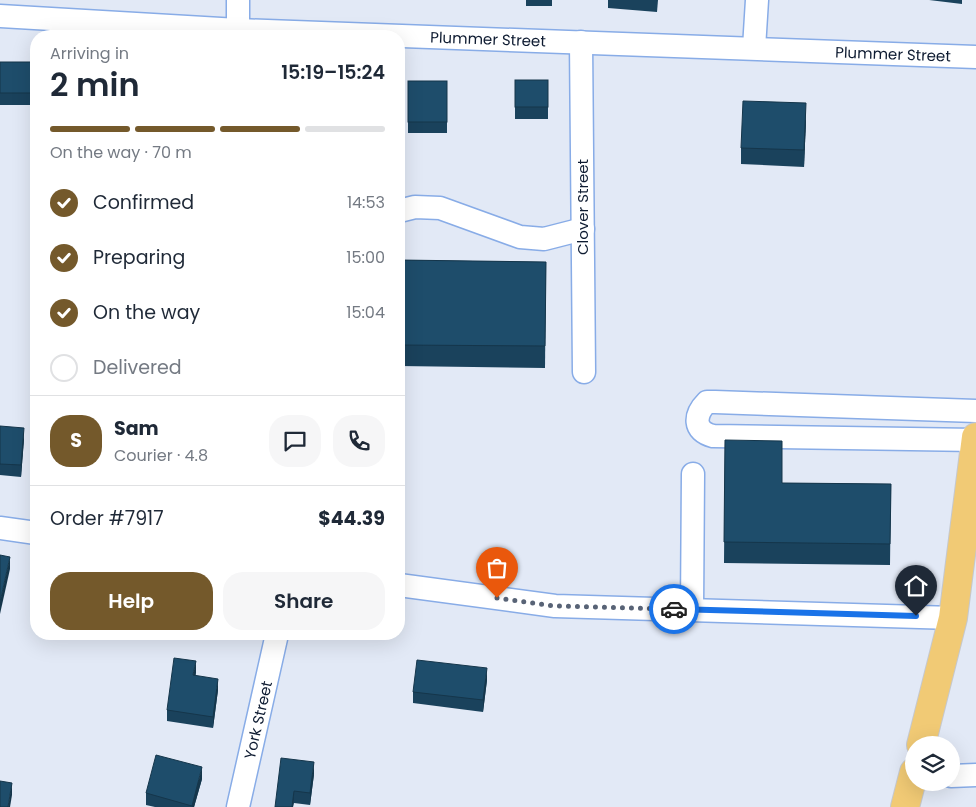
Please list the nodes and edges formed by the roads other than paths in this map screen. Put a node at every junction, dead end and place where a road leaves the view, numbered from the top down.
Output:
1 (238, 0) edge
2 (756, 0) edge
3 (0, 16) edge
4 (196, 30) edge
5 (238, 30) edge
6 (405, 37) edge
7 (581, 42) junction
8 (754, 48) junction
9 (976, 57) edge
10 (405, 210) edge
11 (582, 230) junction
12 (584, 372) dead end
13 (976, 411) edge
14 (976, 438) edge
15 (693, 474) dead end
16 (0, 528) edge
17 (30, 532) edge
18 (405, 586) edge
19 (692, 609) junction
20 (953, 618) junction
21 (276, 640) edge
22 (922, 736) edge
23 (976, 775) edge
24 (960, 776) edge
25 (909, 791) edge
26 (238, 807) edge
27 (905, 807) edge

1 - 5 street
2 - 8 street
3 - 4 street, Plummer Street
6 - 7 street, Plummer Street
7 - 8 street, Plummer Street
7 - 11 street, Clover Street
8 - 9 street, Plummer Street
10 - 11 street
11 - 12 street, Clover Street
13 - 14 street
14 - 20 main road
15 - 19 street
16 - 17 street
18 - 19 street
19 - 20 street
20 - 22 main road
21 - 26 street, York Street
23 - 24 street
25 - 27 main road

